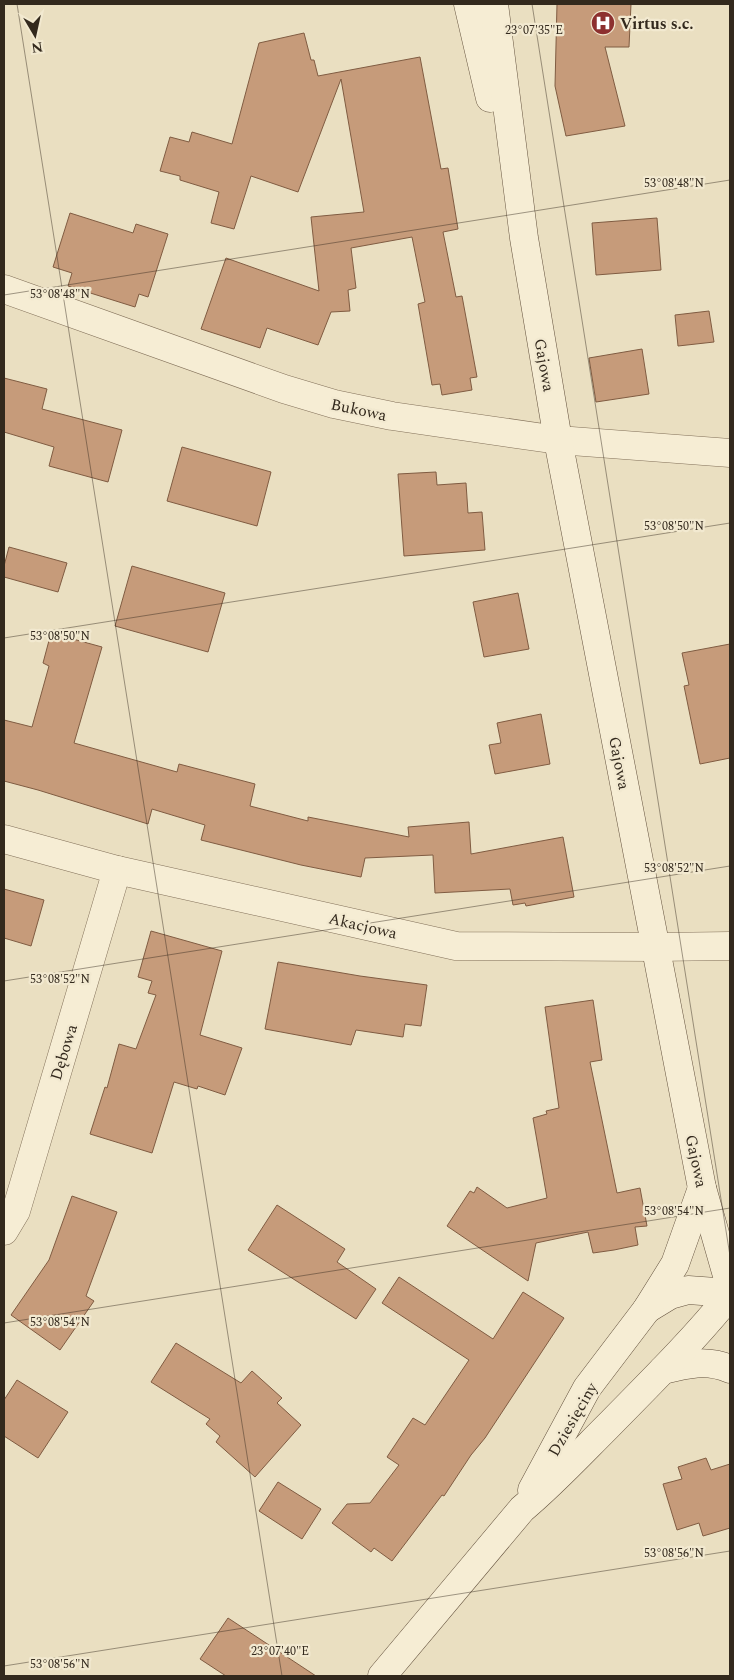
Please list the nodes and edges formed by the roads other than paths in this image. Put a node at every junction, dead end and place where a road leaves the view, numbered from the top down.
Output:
1 (468, 4) edge
2 (494, 4) edge
3 (524, 238) junction
4 (4, 289) edge
5 (558, 440) junction
6 (730, 453) edge
7 (4, 839) edge
8 (117, 870) junction
9 (730, 946) edge
10 (655, 947) junction
11 (702, 1188) junction
12 (4, 1231) edge
13 (730, 1286) edge
14 (730, 1294) edge
15 (647, 1309) junction
16 (730, 1368) edge
17 (663, 1370) junction
18 (522, 1509) junction
19 (382, 1676) edge

1 - 3 street, Gajowa
2 - 3 street, Gajowa
3 - 5 street, Gajowa
4 - 5 street, Bukowa
5 - 6 street, Bukowa
5 - 10 street, Gajowa
7 - 8 street, Akacjowa
8 - 10 street, Akacjowa
8 - 12 street, Dębowa
9 - 10 street, Akacjowa
10 - 11 street, Gajowa
11 - 13 street, Gajowa
11 - 15 street, Dziesięciny
14 - 15 street, Dziesięciny
14 - 17 street, Dziesięciny
15 - 18 street, Dziesięciny
16 - 17 street
17 - 18 street, Dziesięciny
18 - 19 street, Dziesięciny

